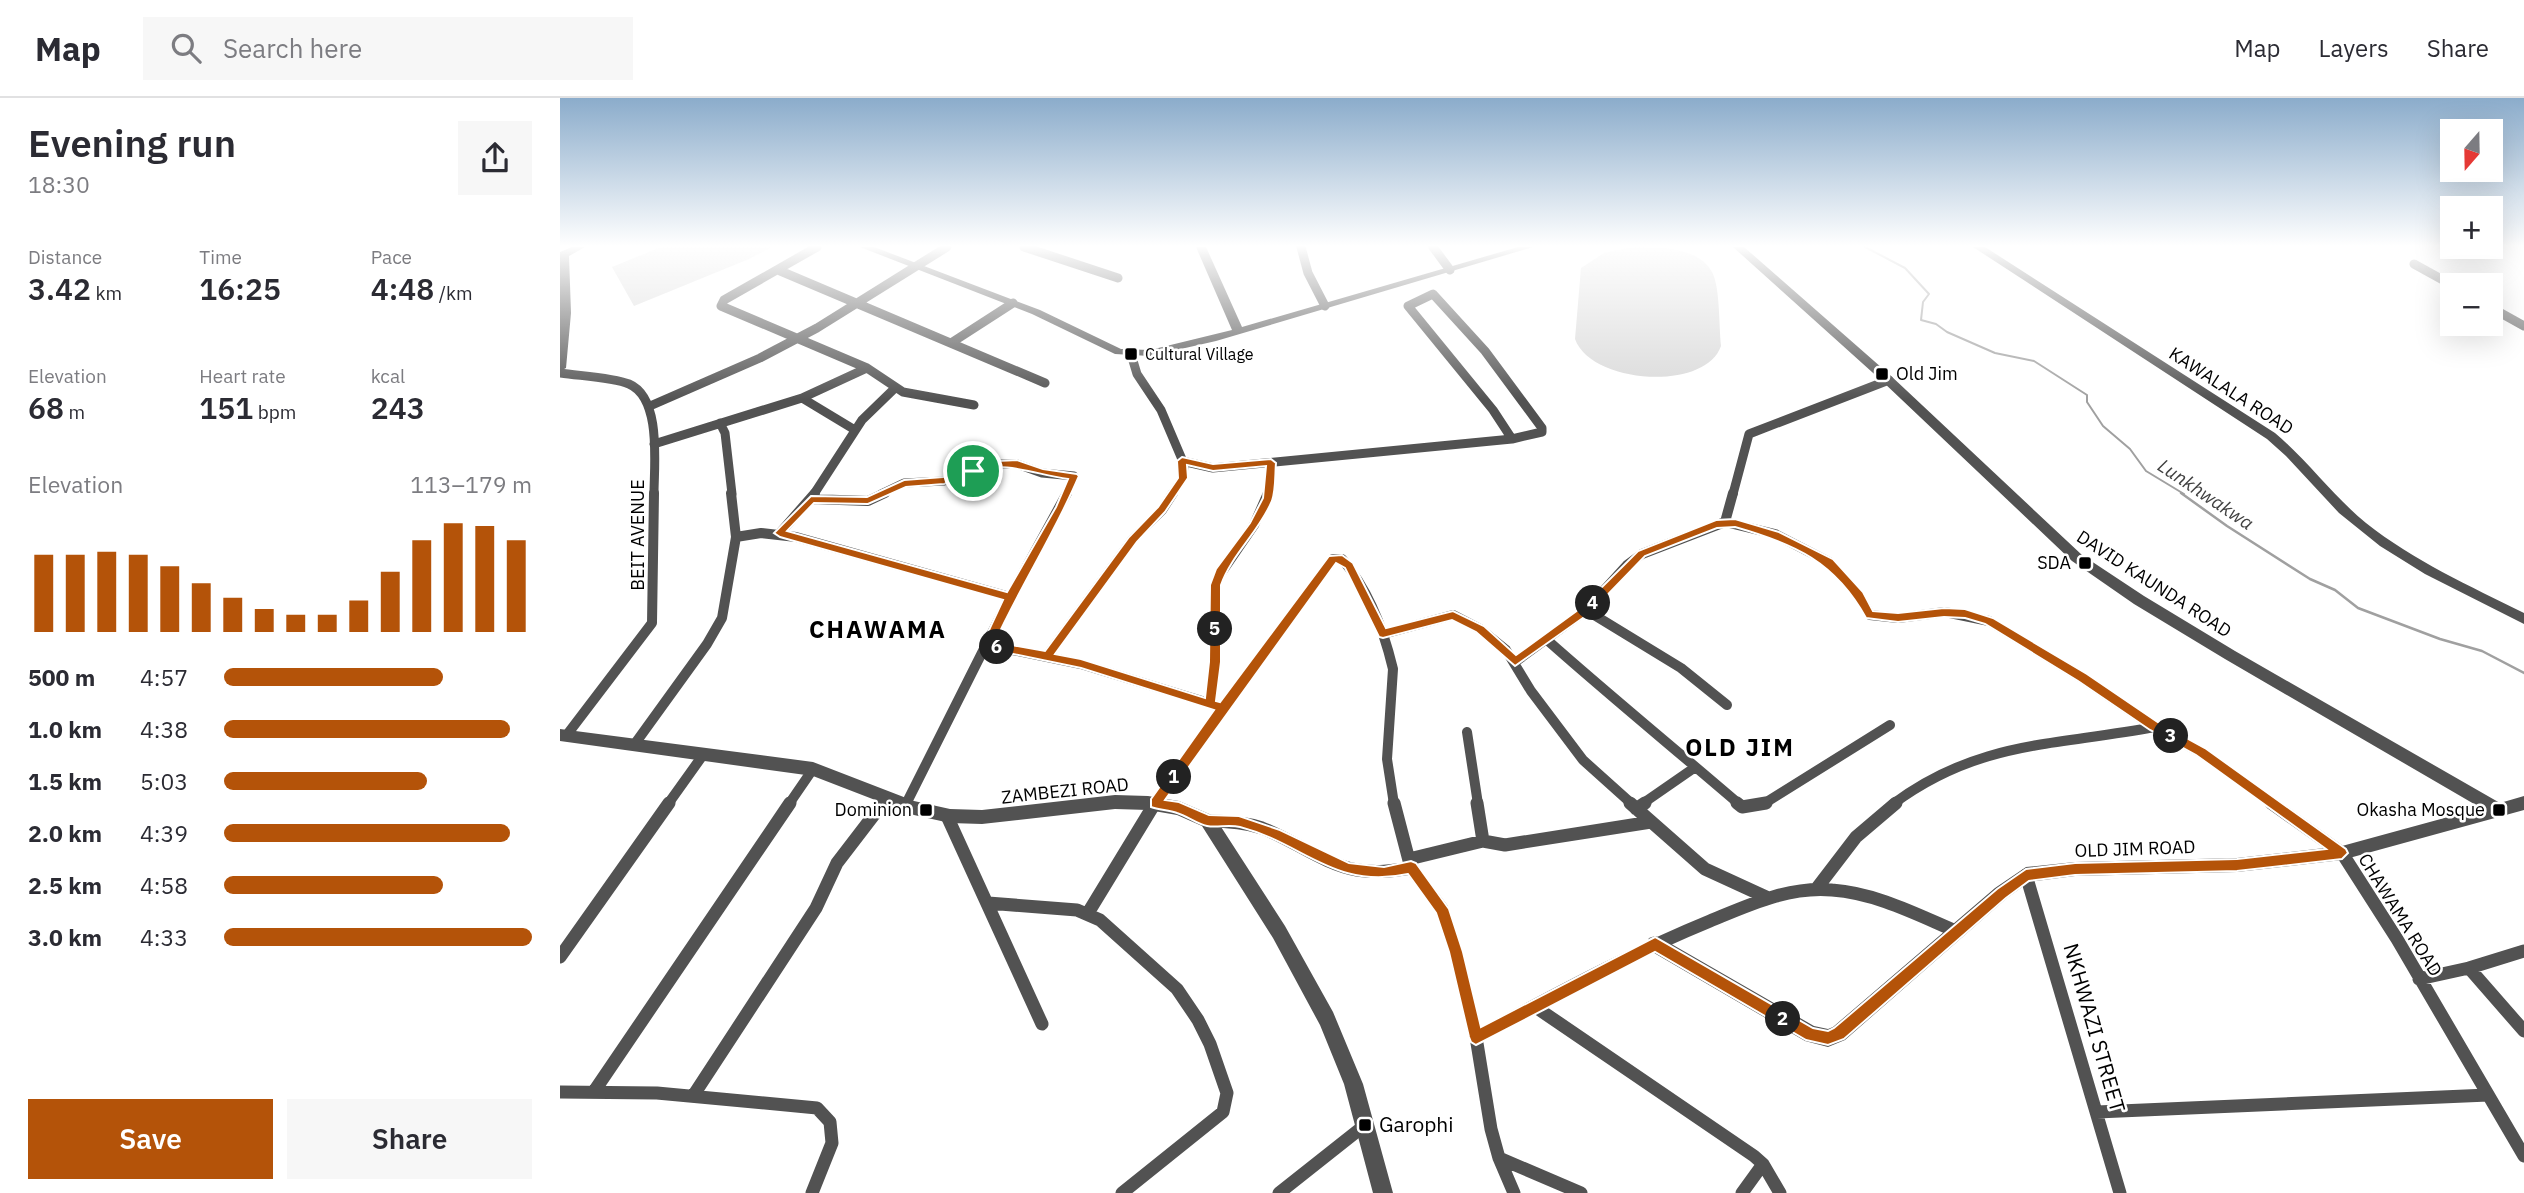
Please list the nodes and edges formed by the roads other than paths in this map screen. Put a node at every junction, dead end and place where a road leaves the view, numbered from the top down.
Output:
1 (727, 298) edge
2 (846, 298) edge
3 (865, 298) edge
4 (1000, 298) edge
5 (1224, 298) edge
6 (1321, 298) edge
7 (1352, 298) edge
8 (1422, 298) edge
9 (1437, 298) edge
10 (1796, 298) edge
11 (2057, 298) edge
12 (858, 303) junction
13 (1013, 303) junction
14 (1325, 306) junction
15 (563, 314) edge
16 (2503, 314) edge
17 (2524, 326) edge
18 (1238, 331) junction
19 (796, 339) junction
20 (951, 343) junction
21 (561, 354) edge
22 (1131, 354) junction
23 (867, 368) junction
24 (560, 371) edge
25 (1889, 380) junction
26 (1045, 383) dead end
27 (895, 388) junction
28 (802, 398) junction
29 (974, 405) dead end
30 (650, 406) junction
31 (720, 423) junction
32 (855, 430) junction
33 (1512, 439) junction
34 (654, 444) junction
35 (1182, 461) junction
36 (1271, 463) junction
37 (811, 499) junction
38 (1721, 523) junction
39 (780, 533) junction
40 (736, 537) junction
41 (1010, 597) junction
42 (1586, 610) junction
43 (2524, 618) edge
44 (1383, 634) junction
45 (1546, 639) junction
46 (988, 645) junction
47 (1047, 656) junction
48 (1515, 662) junction
49 (1210, 704) junction
50 (1727, 705) dead end
51 (1223, 708) junction
52 (1890, 725) dead end
53 (2154, 727) junction
54 (1467, 732) dead end
55 (563, 736) edge
56 (634, 746) junction
57 (703, 755) junction
58 (1695, 768) junction
59 (813, 769) junction
60 (886, 799) junction
61 (1155, 803) junction
62 (2524, 803) edge
63 (906, 805) junction
64 (1636, 809) junction
65 (2499, 810) junction
66 (947, 816) junction
67 (1208, 821) junction
68 (1651, 822) junction
69 (1483, 841) junction
70 (2342, 853) junction
71 (1410, 863) junction
72 (2026, 875) junction
73 (1817, 888) junction
74 (1766, 897) junction
75 (988, 902) junction
76 (1088, 912) junction
77 (1958, 932) junction
78 (1655, 944) junction
79 (2524, 951) edge
80 (560, 957) edge
81 (2469, 968) junction
82 (2420, 979) junction
83 (1534, 1006) junction
84 (1042, 1024) dead end
85 (2524, 1031) edge
86 (1476, 1037) junction
87 (595, 1090) junction
88 (560, 1092) edge
89 (2488, 1095) junction
90 (693, 1096) junction
91 (2097, 1112) junction
92 (1365, 1125) junction
93 (2524, 1156) edge
94 (1499, 1157) junction
95 (1763, 1164) junction
96 (812, 1193) edge
97 (1122, 1193) edge
98 (1279, 1193) edge
99 (1383, 1193) edge
100 (1514, 1193) edge
101 (1581, 1193) edge
102 (1742, 1193) edge
103 (1780, 1193) edge
104 (2120, 1193) edge

1 - 19 street
2 - 12 street
3 - 12 street
4 - 13 street
5 - 18 street
6 - 14 street
7 - 14 street
8 - 33 street
9 - 33 street
10 - 25 street, DAVID KAUNDA ROAD
11 - 43 street, KAWALALA ROAD
12 - 19 street
12 - 20 street
13 - 20 street
13 - 22 street
14 - 18 street
15 - 21 street
16 - 17 street
18 - 22 street
19 - 23 street
19 - 30 street
20 - 26 street
21 - 24 street
22 - 35 street
23 - 27 street
23 - 28 street
24 - 30 street
25 - 38 street
25 - 65 street, DAVID KAUNDA ROAD
27 - 29 street
27 - 32 street
28 - 31 street
28 - 32 street
30 - 34 street, BEIT AVENUE
31 - 34 street
31 - 40 street
32 - 37 street
33 - 36 street
34 - 55 street, BEIT AVENUE
35 - 36 street
35 - 47 street
36 - 49 street
37 - 39 street
37 - 41 street
38 - 42 street
38 - 53 street, CHAWAMA ROAD
39 - 40 street
39 - 41 street
40 - 56 street
41 - 46 street
42 - 45 street
42 - 50 street
44 - 48 street
44 - 51 street
44 - 71 street
45 - 48 street
45 - 58 street
46 - 47 street
46 - 63 street
47 - 49 street
48 - 64 street
49 - 51 street
51 - 61 street
52 - 58 street
53 - 70 street, CHAWAMA ROAD
53 - 73 street
54 - 69 street
55 - 56 street, ZAMBEZI ROAD
56 - 57 street, ZAMBEZI ROAD
57 - 59 street, ZAMBEZI ROAD
57 - 80 street
58 - 64 street
59 - 60 street, ZAMBEZI ROAD
59 - 87 street
60 - 63 street, ZAMBEZI ROAD
60 - 90 street
61 - 66 street, ZAMBEZI ROAD
61 - 67 street, ZAMBEZI ROAD
61 - 76 street
62 - 65 street, OLD JIM ROAD
63 - 66 street, ZAMBEZI ROAD
64 - 68 street
65 - 70 street, OLD JIM ROAD
66 - 75 street
67 - 71 street
67 - 92 street
68 - 69 street
68 - 74 street
69 - 71 street
70 - 72 street, OLD JIM ROAD
70 - 82 street, CHAWAMA ROAD
71 - 86 street
72 - 77 street
72 - 91 street, NKHWAZI STREET
73 - 74 street
73 - 77 street
74 - 78 street
75 - 76 street
75 - 84 street
76 - 97 street
77 - 78 street
78 - 83 street
79 - 81 street
81 - 82 street
81 - 85 street
82 - 89 street, CHAWAMA ROAD
83 - 86 street
83 - 95 street
86 - 94 street
87 - 88 street
87 - 90 street
89 - 91 street
89 - 93 street, CHAWAMA ROAD
90 - 96 street
91 - 104 street, NKHWAZI STREET
92 - 98 street
92 - 99 street
94 - 100 street
94 - 101 street
95 - 102 street
95 - 103 street

